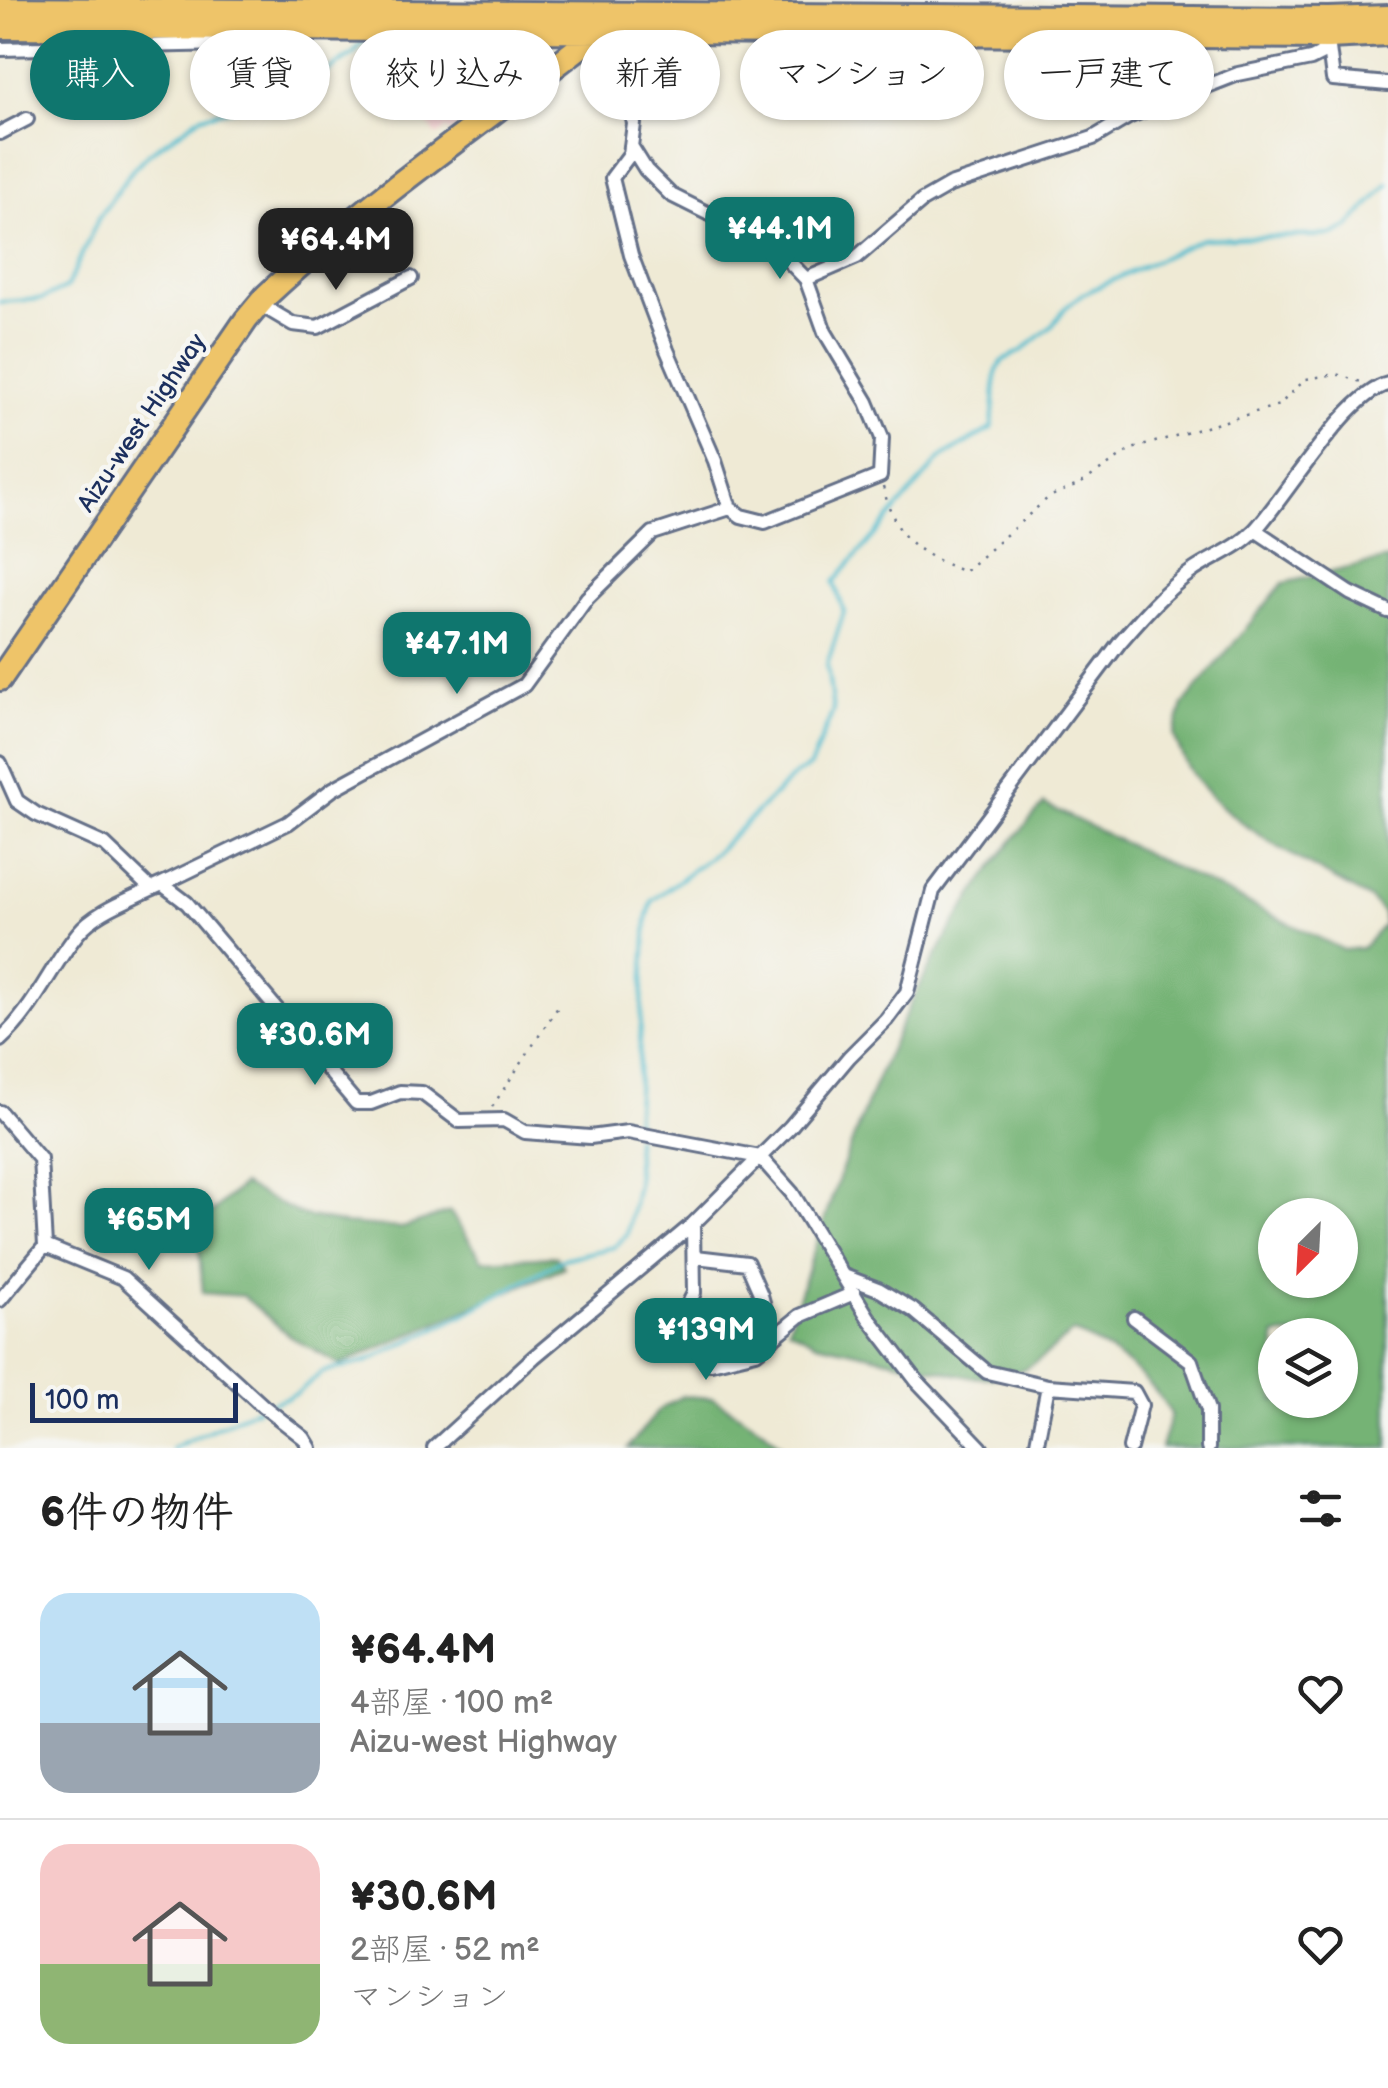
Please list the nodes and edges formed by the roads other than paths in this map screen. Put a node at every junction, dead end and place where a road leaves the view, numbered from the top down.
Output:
1 (686, 0) edge
2 (0, 9) edge
3 (718, 12) junction
4 (263, 14) edge
5 (630, 15) edge
6 (1388, 17) edge
7 (378, 20) junction
8 (998, 25) junction
9 (0, 27) edge
10 (499, 30) edge
11 (604, 30) edge
12 (1388, 34) edge
13 (1328, 37) junction
14 (580, 48) edge
15 (0, 49) edge
16 (560, 64) edge
17 (1388, 84) edge
18 (27, 119) dead end
19 (485, 120) edge
20 (0, 133) edge
21 (631, 146) junction
22 (411, 278) dead end
23 (806, 279) junction
24 (259, 304) junction
25 (1382, 385) edge
26 (730, 508) junction
27 (1255, 530) junction
28 (1388, 610) edge
29 (0, 679) edge
30 (0, 763) edge
31 (156, 886) junction
32 (0, 1040) edge
33 (0, 1112) edge
34 (760, 1157) junction
35 (693, 1224) junction
36 (45, 1246) junction
37 (696, 1258) junction
38 (843, 1276) junction
39 (854, 1293) junction
40 (0, 1300) edge
41 (1134, 1318) dead end
42 (774, 1339) junction
43 (1048, 1386) junction
44 (963, 1431) junction
45 (310, 1448) edge
46 (434, 1448) edge
47 (963, 1448) edge
48 (981, 1448) edge
49 (1036, 1448) edge
50 (1130, 1448) edge
51 (1208, 1448) edge

1 - 3 highway
2 - 4 highway
3 - 5 highway
3 - 8 highway
4 - 7 highway
4 - 7 highway
4 - 9 highway
4 - 15 street
5 - 7 highway
5 - 8 highway
5 - 11 highway, Aizu-west Highway
5 - 21 street
6 - 8 highway
7 - 10 highway
8 - 13 highway
12 - 13 highway
13 - 17 street
13 - 23 street
14 - 16 highway, Aizu-west Highway
18 - 20 street
19 - 24 highway, Aizu-west Highway
21 - 23 street
21 - 26 street
22 - 24 street
23 - 26 street
24 - 29 highway, Aizu-west Highway
25 - 27 street
26 - 31 street
27 - 28 street
27 - 34 street
30 - 31 street
31 - 32 street
31 - 34 street
33 - 36 street
34 - 35 street
34 - 38 street
35 - 37 street
35 - 46 street
36 - 40 street
36 - 45 street
37 - 42 street
37 - 42 street
38 - 39 street
38 - 43 street
39 - 42 street
39 - 44 street
41 - 51 street
43 - 49 street
43 - 50 street
44 - 47 street
44 - 48 street

